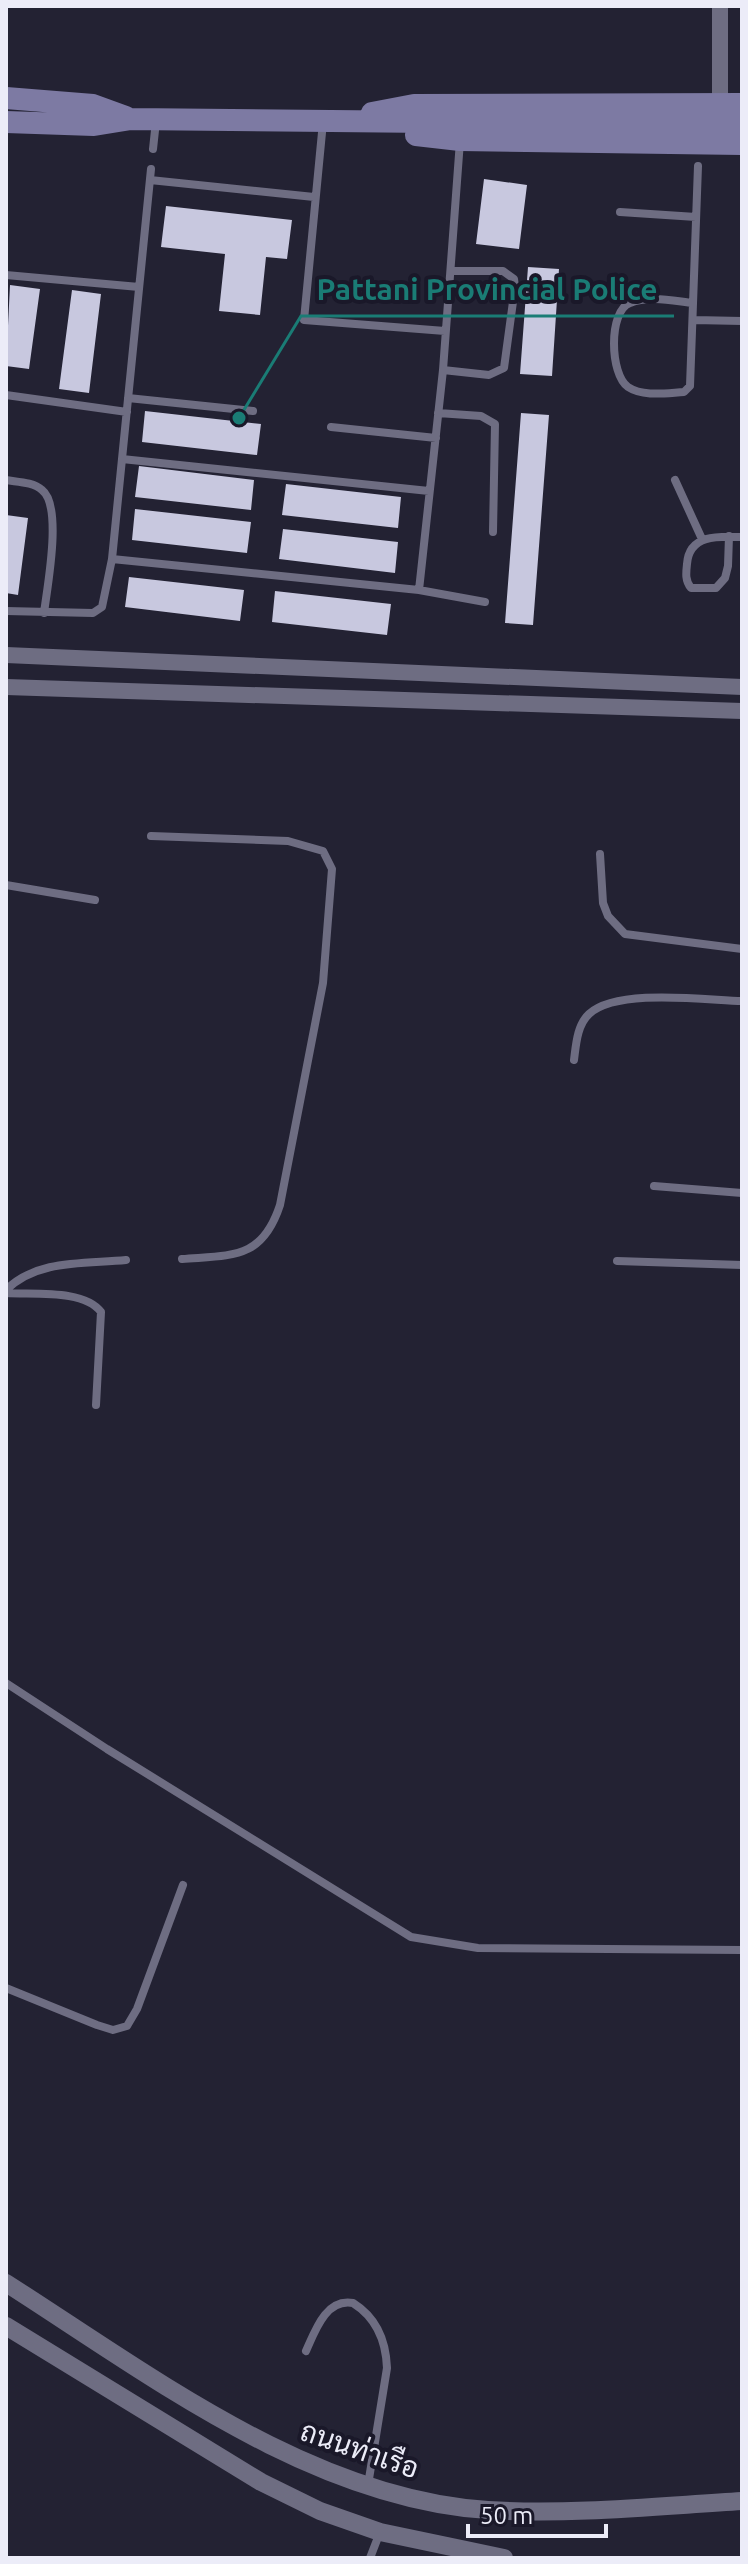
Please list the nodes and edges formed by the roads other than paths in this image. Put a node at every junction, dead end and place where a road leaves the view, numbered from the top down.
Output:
1 (720, 6) edge
2 (6, 98) edge
3 (731, 104) edge
4 (131, 119) junction
5 (156, 121) junction
6 (6, 122) edge
7 (323, 122) junction
8 (742, 125) edge
9 (460, 140) junction
10 (742, 144) edge
11 (153, 149) dead end
12 (698, 166) dead end
13 (151, 169) dead end
14 (150, 180) junction
15 (314, 197) junction
16 (620, 212) dead end
17 (696, 217) junction
18 (451, 271) junction
19 (6, 275) edge
20 (139, 287) junction
21 (693, 303) junction
22 (694, 320) junction
23 (742, 321) edge
24 (445, 331) junction
25 (443, 370) junction
26 (6, 395) edge
27 (128, 398) junction
28 (253, 411) dead end
29 (127, 412) junction
30 (438, 413) junction
31 (331, 427) dead end
32 (436, 438) junction
33 (122, 459) junction
34 (6, 480) edge
35 (675, 480) dead end
36 (429, 491) junction
37 (493, 532) dead end
38 (729, 536) junction
39 (742, 537) edge
40 (702, 539) junction
41 (112, 559) junction
42 (419, 590) junction
43 (485, 602) dead end
44 (6, 611) edge
45 (44, 613) junction
46 (6, 655) edge
47 (6, 687) edge
48 (742, 687) edge
49 (742, 711) edge
50 (151, 836) dead end
51 (600, 854) dead end
52 (6, 885) edge
53 (95, 900) dead end
54 (742, 949) edge
55 (742, 1001) edge
56 (574, 1060) dead end
57 (654, 1186) dead end
58 (742, 1193) edge
59 (182, 1259) dead end
60 (126, 1260) dead end
61 (617, 1261) dead end
62 (742, 1265) edge
63 (6, 1292) edge
64 (96, 1405) dead end
65 (6, 1683) edge
66 (183, 1885) dead end
67 (742, 1950) edge
68 (6, 1988) edge
69 (6, 2283) edge
70 (6, 2326) edge
71 (306, 2351) dead end
72 (368, 2486) junction
73 (742, 2501) edge
74 (380, 2532) junction
75 (370, 2558) edge
76 (504, 2558) edge

1 - 3 street
2 - 4 main road
3 - 7 main road
4 - 5 main road
4 - 6 main road
5 - 7 main road
5 - 11 lane
7 - 8 main road
7 - 9 main road
7 - 15 lane
9 - 10 main road
9 - 18 lane
12 - 17 lane
13 - 14 lane
14 - 15 lane
14 - 20 lane
15 - 24 lane
16 - 17 lane
17 - 21 lane
18 - 24 lane
18 - 25 lane
19 - 20 lane
20 - 27 lane
21 - 22 lane
21 - 22 lane
22 - 23 lane
24 - 25 lane
25 - 30 lane
26 - 29 lane
27 - 28 lane
27 - 29 lane
29 - 33 lane
30 - 32 lane
30 - 37 lane
31 - 32 lane
32 - 36 lane
33 - 36 lane
33 - 41 lane
34 - 45 lane
35 - 40 lane
36 - 42 lane
38 - 39 lane
38 - 40 lane
38 - 40 lane
41 - 42 lane
41 - 45 lane
42 - 43 lane
44 - 45 lane
46 - 48 street
47 - 49 street
50 - 59 lane
51 - 54 lane
52 - 53 lane
55 - 56 lane
57 - 58 lane
60 - 63 lane
61 - 62 lane
63 - 64 lane
65 - 67 lane
66 - 68 lane
69 - 72 street, ถนนท่าเรือ
70 - 74 street
71 - 72 lane
72 - 73 street, ถนนท่าเรือ
74 - 75 lane
74 - 76 street

